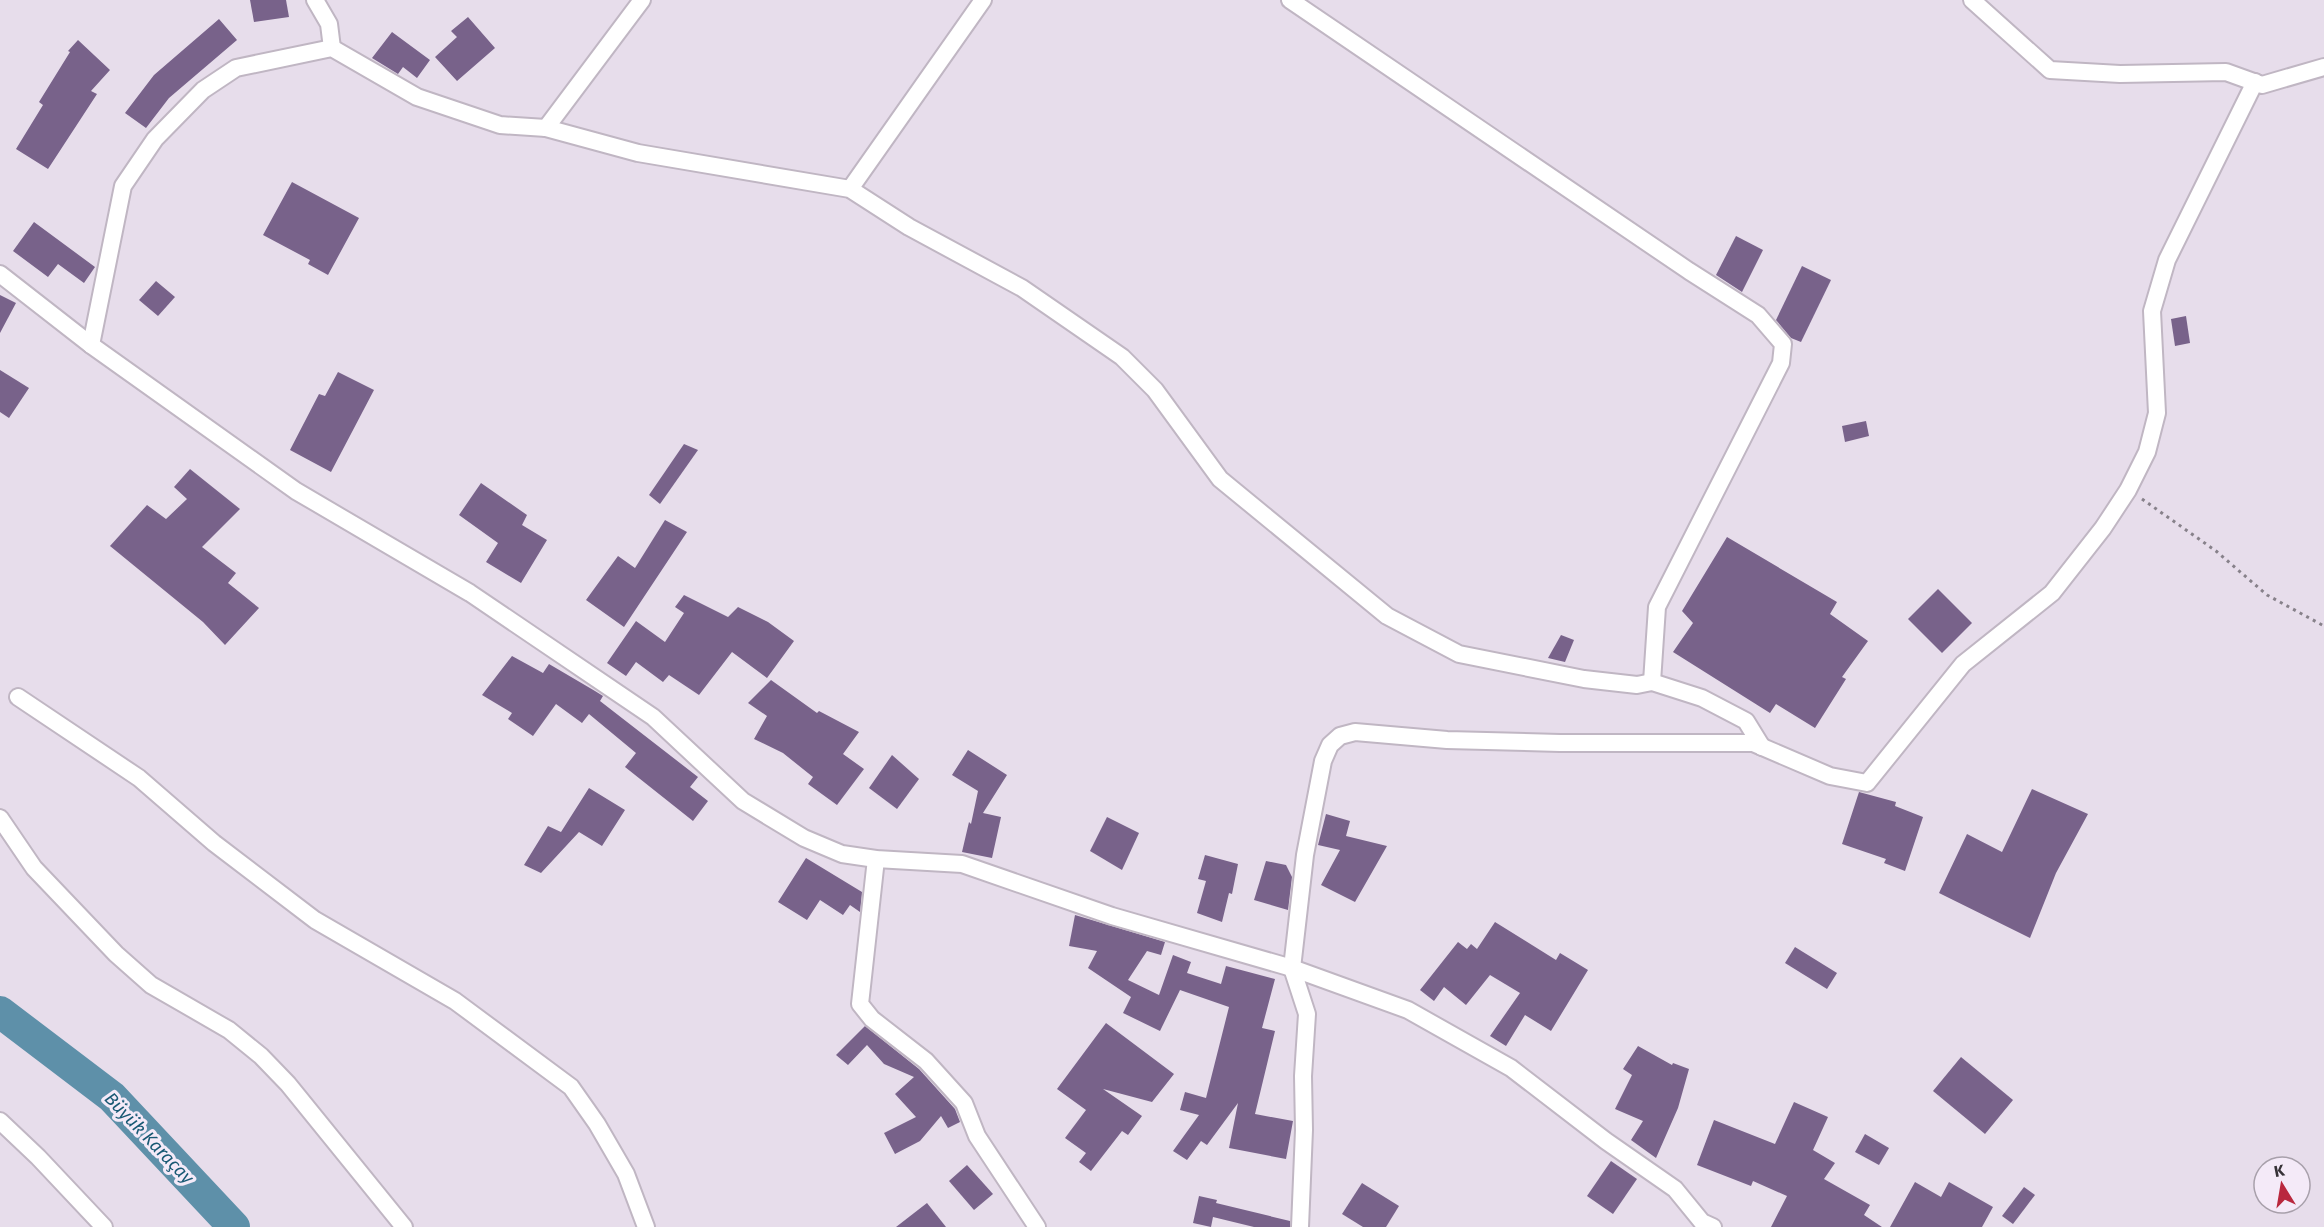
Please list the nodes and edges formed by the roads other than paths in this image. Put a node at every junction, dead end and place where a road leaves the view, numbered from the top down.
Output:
1 (315, 0) edge
2 (642, 0) edge
3 (983, 0) edge
4 (1290, 0) edge
5 (1971, 0) edge
6 (332, 48) junction
7 (2324, 67) edge
8 (2255, 82) junction
9 (546, 128) junction
10 (850, 189) junction
11 (0, 274) edge
12 (91, 345) junction
13 (1652, 682) junction
14 (18, 697) dead end
15 (1762, 747) junction
16 (0, 818) edge
17 (876, 859) junction
18 (1292, 968) junction
19 (0, 1121) edge
20 (1706, 1225) edge
21 (104, 1227) edge
22 (404, 1227) edge
23 (646, 1227) edge
24 (1037, 1227) edge
25 (1300, 1227) edge

1 - 6 street
2 - 9 street
3 - 10 street
4 - 13 street
5 - 8 street
6 - 9 street
6 - 12 street
7 - 8 street
8 - 15 street
9 - 10 street
10 - 13 street
11 - 12 street
12 - 17 street
13 - 15 street
14 - 23 street
15 - 18 street
16 - 22 street
17 - 18 street
17 - 24 street
18 - 20 street
18 - 25 street
19 - 21 street

